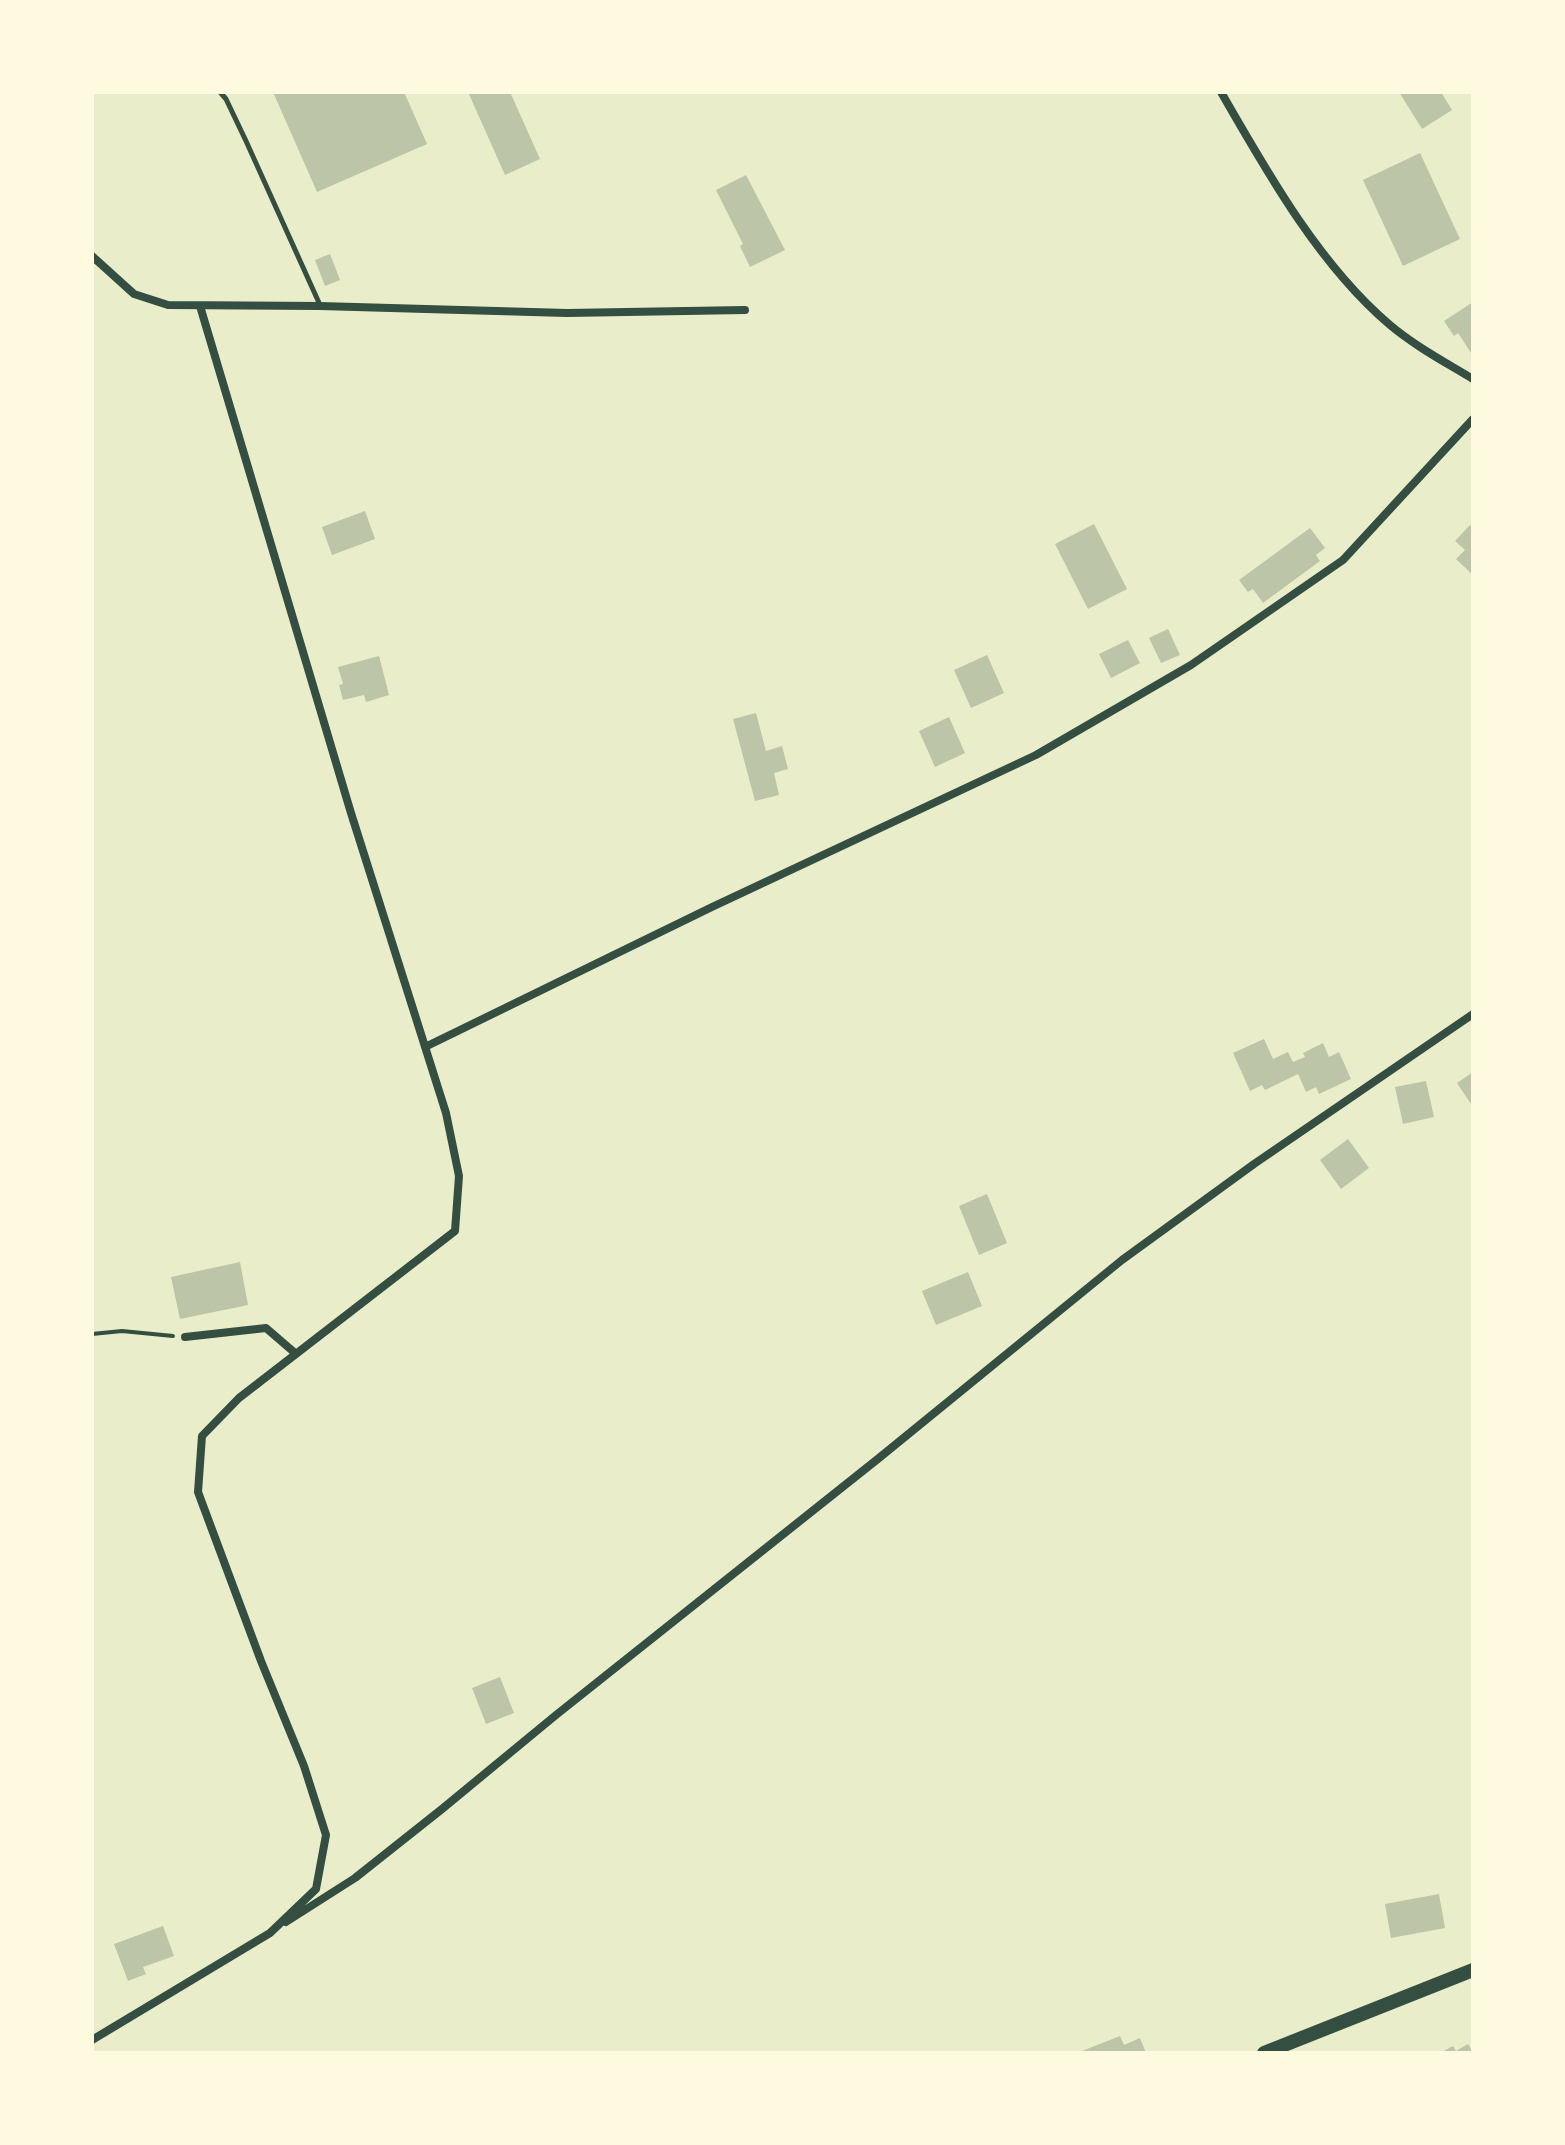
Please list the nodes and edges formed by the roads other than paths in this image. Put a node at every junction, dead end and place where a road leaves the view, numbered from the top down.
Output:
1 (220, 92) edge
2 (1221, 92) edge
3 (92, 256) edge
4 (200, 306) junction
5 (320, 306) junction
6 (745, 310) dead end
7 (1473, 379) edge
8 (1473, 419) edge
9 (1473, 1014) edge
10 (425, 1047) junction
11 (185, 1337) road end
12 (295, 1353) junction
13 (270, 1933) junction
14 (1473, 1970) edge
15 (92, 2040) edge
16 (1264, 2053) edge

1 - 5 lane
2 - 7 street
3 - 4 street
4 - 5 street
4 - 10 street
5 - 6 street
8 - 10 street
9 - 13 street
10 - 12 street
11 - 12 street
12 - 13 street
13 - 15 street
14 - 16 street

